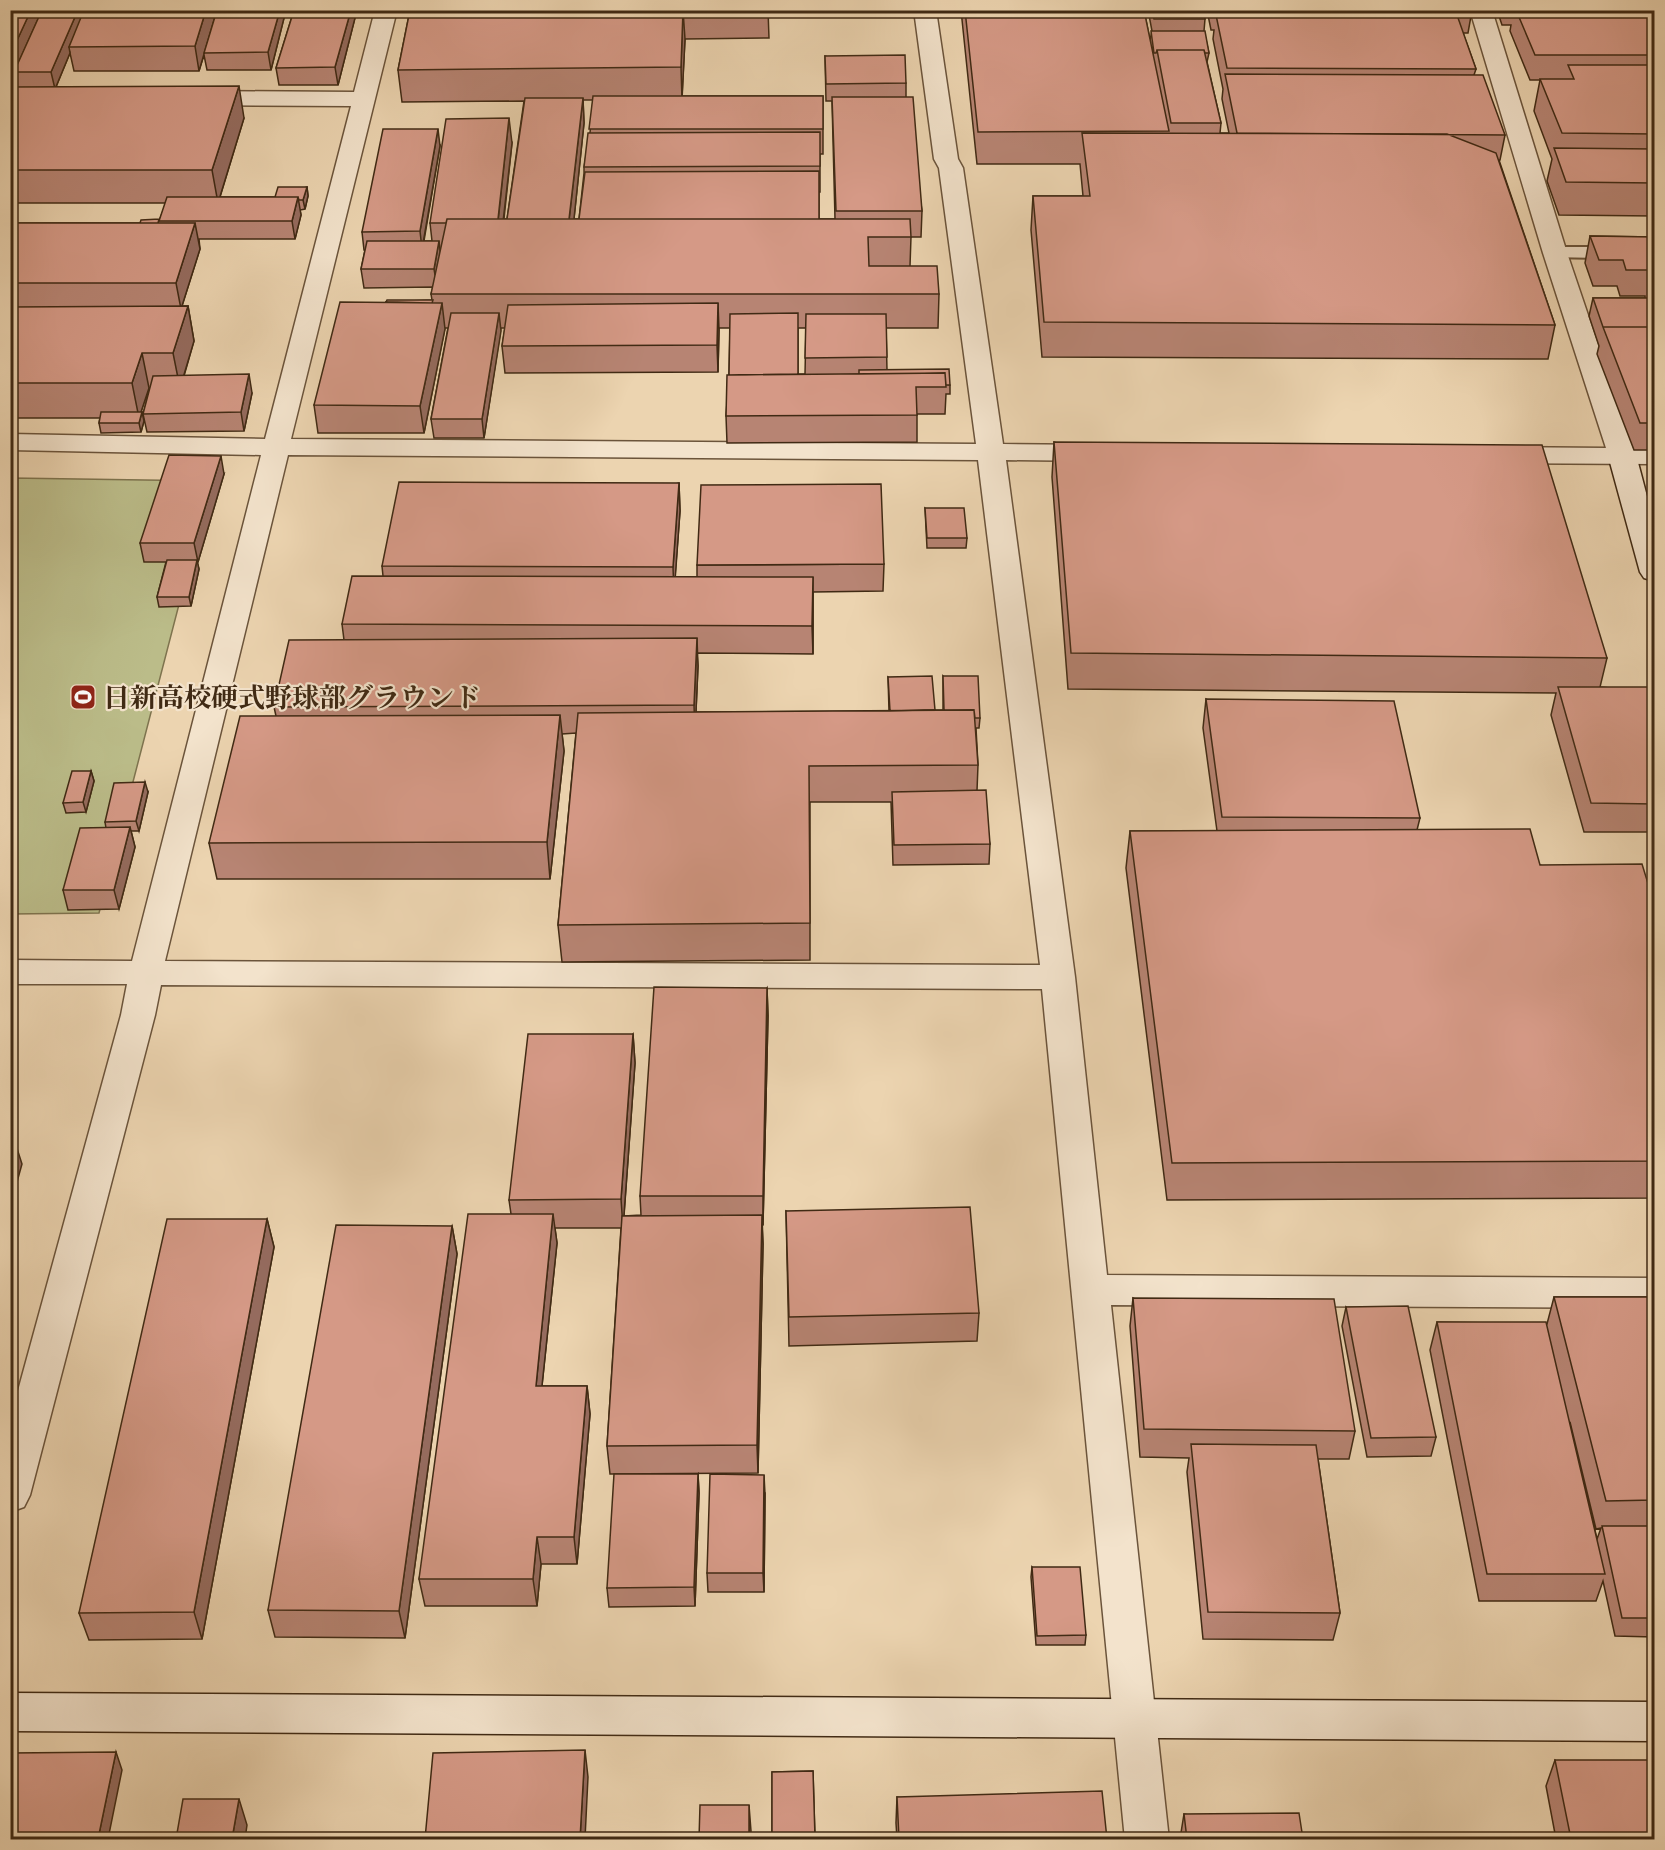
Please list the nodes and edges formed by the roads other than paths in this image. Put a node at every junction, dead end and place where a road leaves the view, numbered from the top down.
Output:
1 (386, 10) edge
2 (925, 10) edge
3 (1481, 10) edge
4 (178, 98) edge
5 (363, 99) junction
6 (1555, 253) junction
7 (1654, 253) edge
8 (10, 442) edge
9 (275, 447) junction
10 (991, 453) junction
11 (1122, 453) edge
12 (1479, 455) edge
13 (1622, 455) junction
14 (1654, 456) edge
15 (1654, 572) edge
16 (10, 972) edge
17 (147, 972) junction
18 (1058, 977) junction
19 (1090, 1290) junction
20 (1654, 1293) edge
21 (10, 1495) edge
22 (10, 1712) edge
23 (1135, 1719) junction
24 (1654, 1722) edge
25 (1147, 1839) edge

1 - 5 street
2 - 10 street
3 - 6 street
4 - 5 street
5 - 9 street
6 - 7 lane
6 - 13 street
8 - 9 street
9 - 10 street
9 - 17 street
10 - 11 street
10 - 18 street
12 - 13 street
13 - 14 street
13 - 15 street
16 - 17 street
17 - 18 street
17 - 21 street
18 - 19 street
19 - 20 street
19 - 23 street
22 - 23 street
23 - 24 street
23 - 25 street

